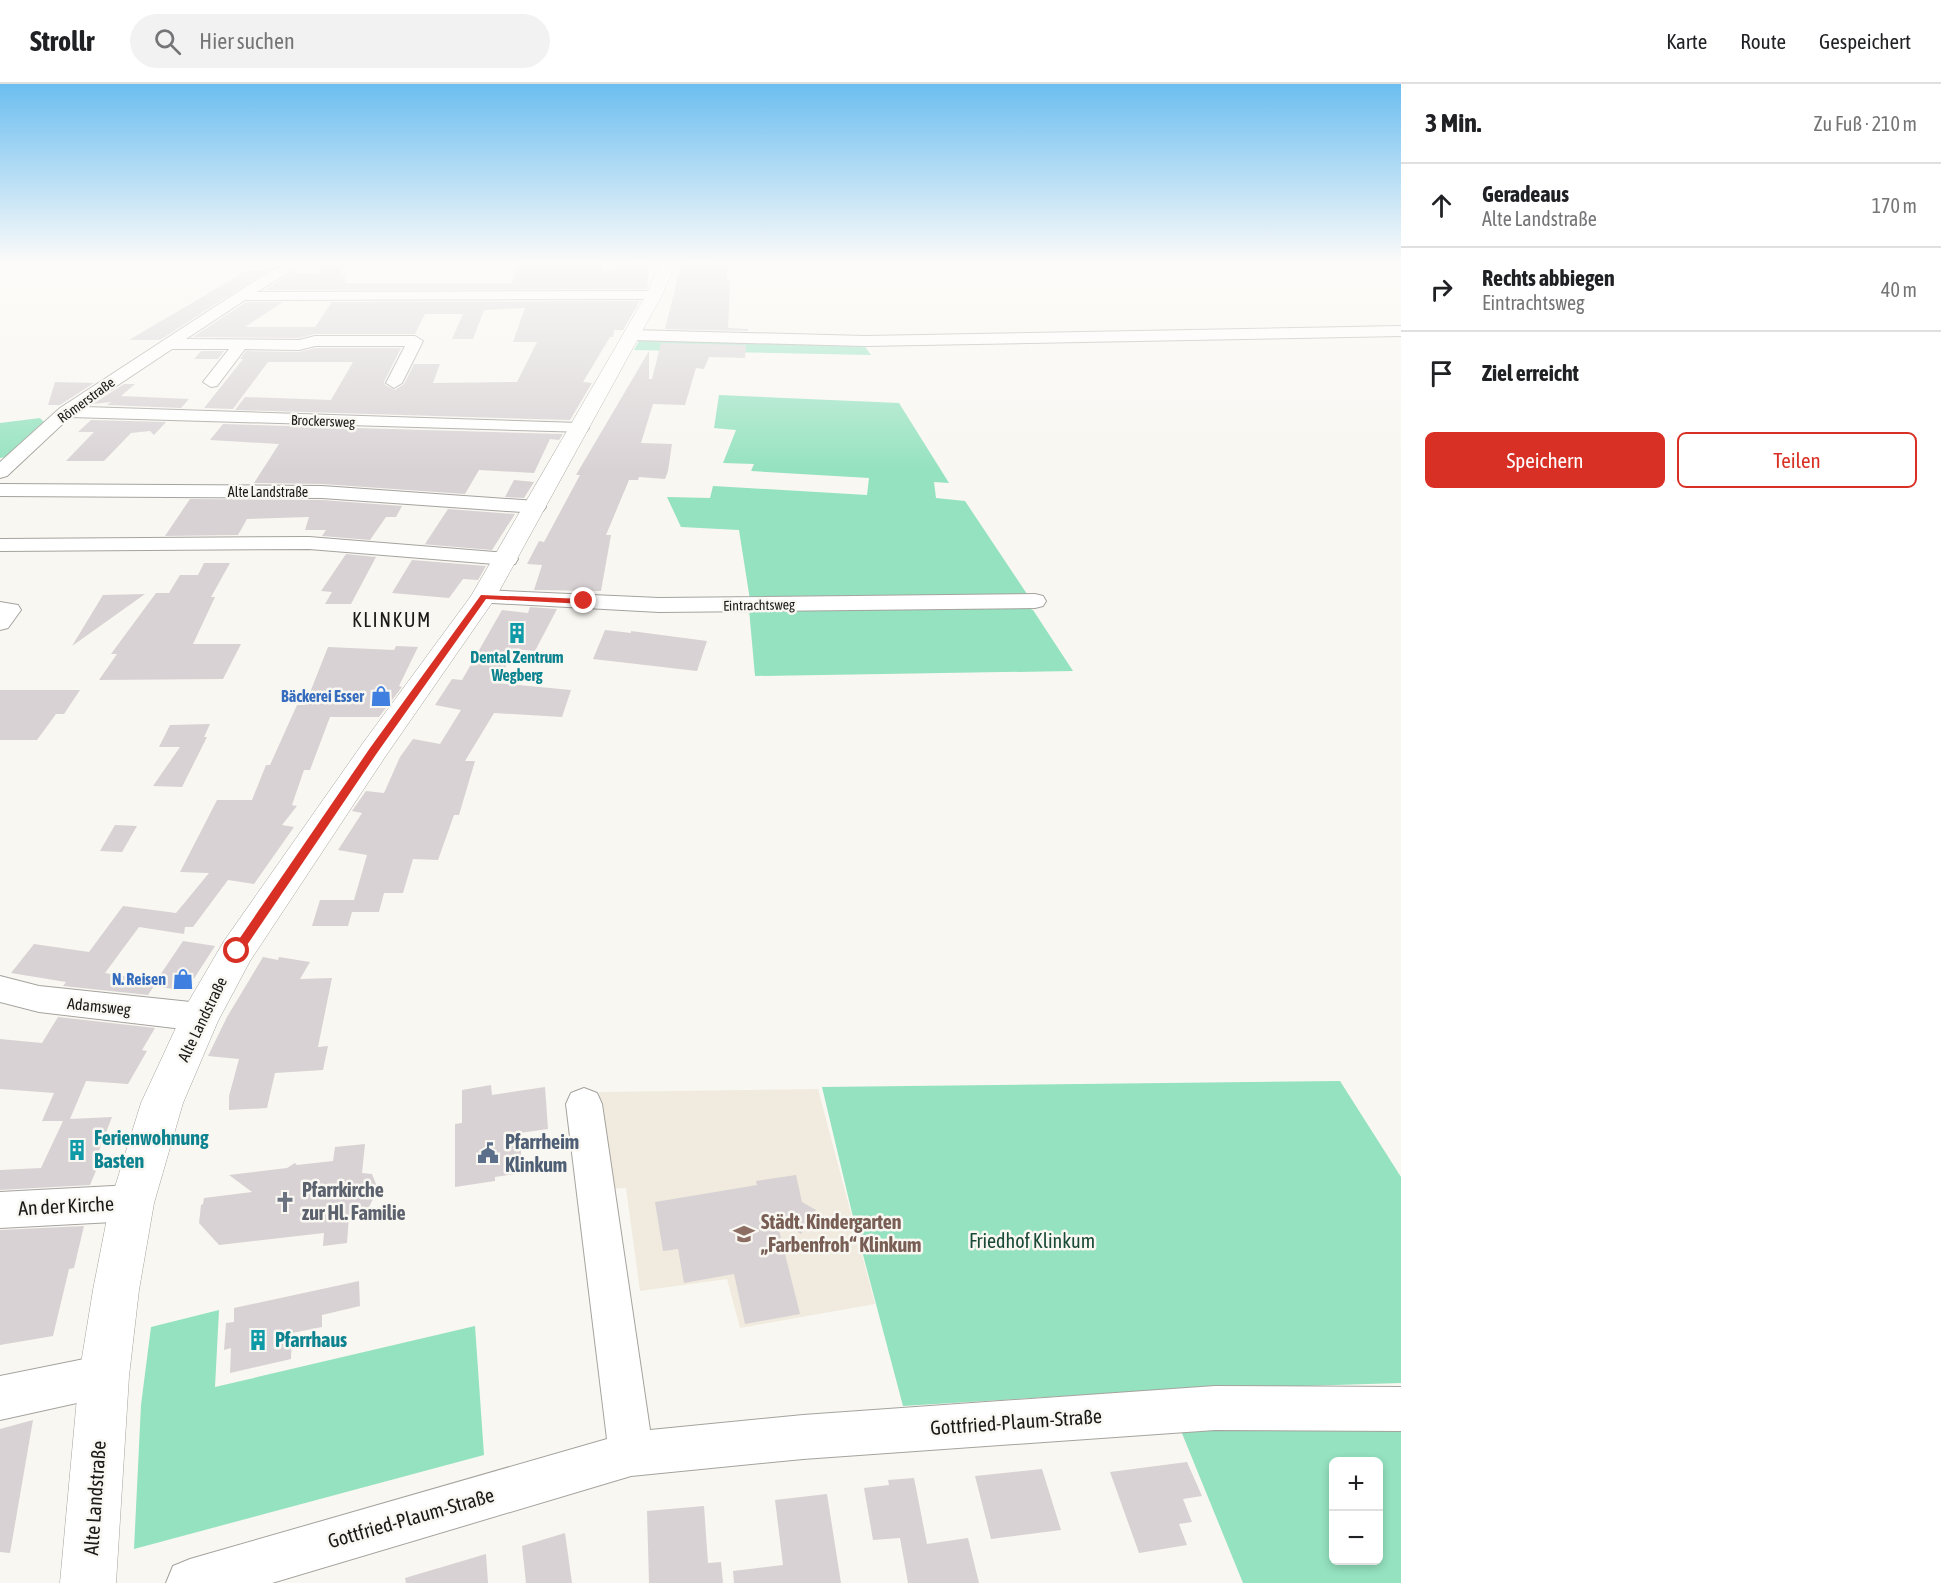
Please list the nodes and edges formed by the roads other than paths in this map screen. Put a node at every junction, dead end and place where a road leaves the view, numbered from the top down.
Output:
1 (188, 331) edge
2 (634, 331) edge
3 (1401, 331) edge
4 (632, 335) junction
5 (415, 341) junction
6 (433, 341) dead end
7 (168, 344) junction
8 (240, 345) junction
9 (211, 382) dead end
10 (394, 383) dead end
11 (66, 412) junction
12 (580, 428) junction
13 (0, 472) edge
14 (0, 490) edge
15 (536, 507) junction
16 (0, 545) edge
17 (507, 558) junction
18 (483, 597) junction
19 (1035, 602) dead end
20 (0, 609) edge
21 (0, 624) edge
22 (0, 989) edge
23 (200, 1017) junction
24 (584, 1104) dead end
25 (132, 1203) junction
26 (0, 1210) edge
27 (104, 1376) junction
28 (0, 1398) edge
29 (1401, 1410) edge
30 (631, 1454) junction
31 (88, 1583) edge
32 (190, 1583) edge

1 - 7 street, Römerstraße
2 - 4 main road, Alte Landstraße
3 - 4 street
4 - 12 main road, Alte Landstraße
5 - 6 street
5 - 8 street
5 - 10 street
7 - 8 street
7 - 11 street, Römerstraße
8 - 9 street
11 - 12 street, Brockersweg
11 - 13 street, Römerstraße
12 - 15 main road, Alte Landstraße
14 - 15 street, Alte Landstraße
15 - 17 main road, Alte Landstraße
16 - 17 street
17 - 18 main road, Alte Landstraße
18 - 19 street, Eintrachtsweg
18 - 23 main road, Alte Landstraße
20 - 21 street
22 - 23 street, Adamsweg
23 - 25 main road, Alte Landstraße
24 - 30 street
25 - 26 street, An der Kirche
25 - 27 main road, Alte Landstraße
27 - 28 street
27 - 31 main road, Alte Landstraße
29 - 30 street, Gottfried-Plaum-Straße
30 - 32 street, Gottfried-Plaum-Straße

